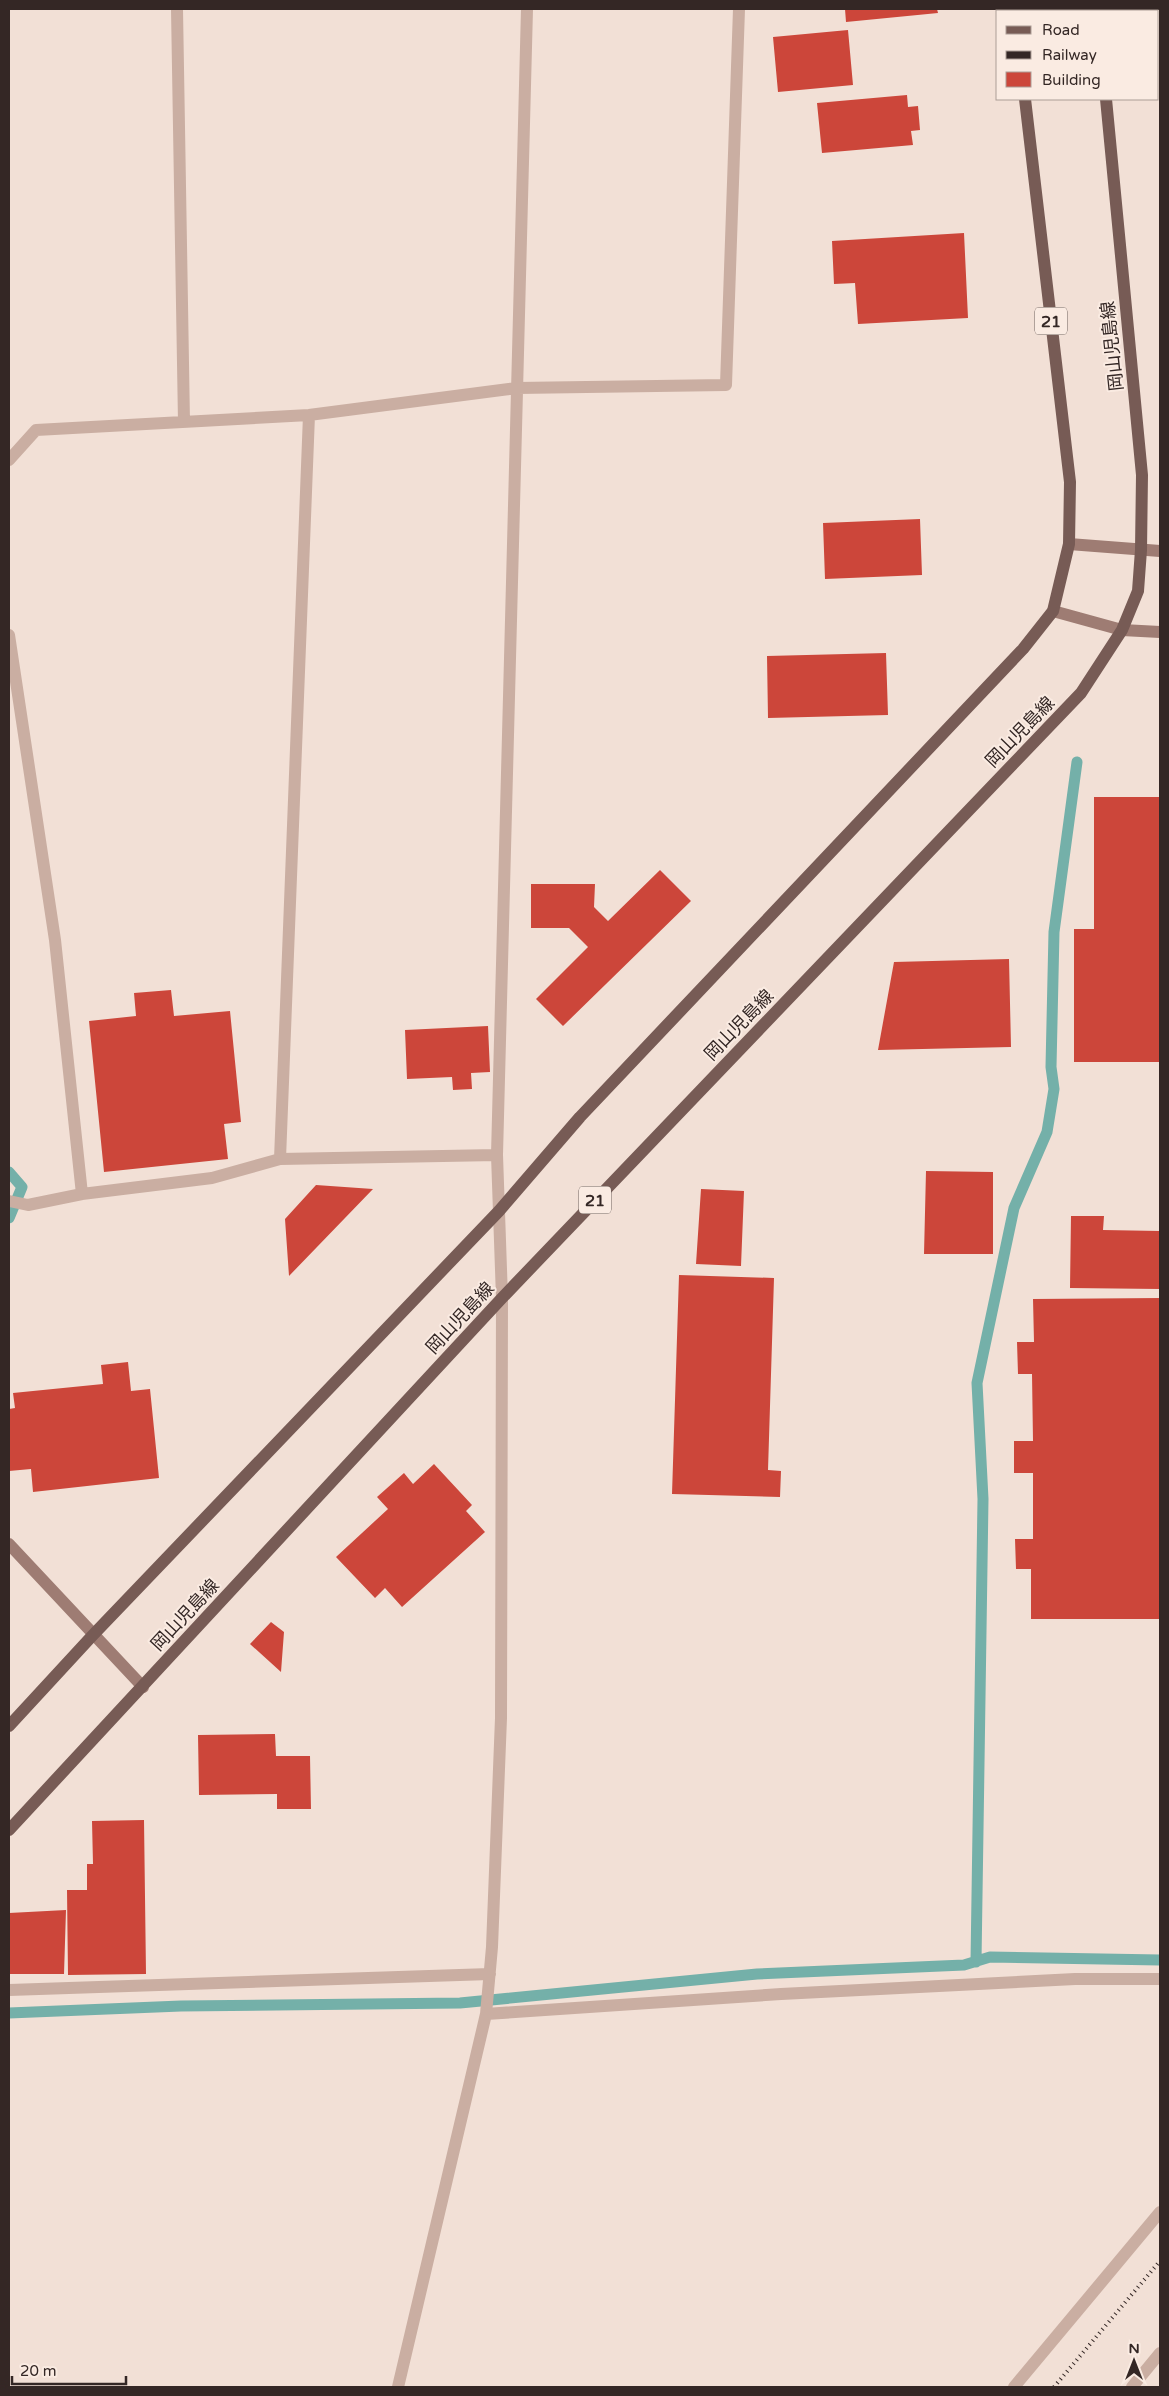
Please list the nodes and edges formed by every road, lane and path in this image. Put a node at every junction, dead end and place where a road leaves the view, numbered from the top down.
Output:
1 (177, 9) edge
2 (527, 9) edge
3 (739, 9) edge
4 (1025, 100) edge
5 (1106, 100) edge
6 (517, 388) junction
7 (309, 415) junction
8 (184, 422) junction
9 (9, 460) edge
10 (1068, 544) junction
11 (1141, 550) junction
12 (1160, 551) edge
13 (1053, 611) junction
14 (1122, 630) junction
15 (1160, 632) edge
16 (9, 635) edge
17 (498, 1155) junction
18 (280, 1159) junction
19 (82, 1194) junction
20 (9, 1201) edge
21 (499, 1211) junction
22 (502, 1298) junction
23 (9, 1544) edge
24 (92, 1636) junction
25 (142, 1687) junction
26 (9, 1726) edge
27 (9, 1830) edge
28 (489, 1978) junction
29 (1160, 1979) edge
30 (9, 1990) edge
31 (487, 2009) junction
32 (1160, 2212) edge
33 (1160, 2353) edge
34 (398, 2387) edge
35 (1014, 2387) edge
36 (1132, 2387) edge

1 - 8 street
2 - 6 street
3 - 6 street
4 - 10 main road, 21
5 - 11 main road, 岡山児島線 / 21
6 - 7 street
6 - 17 street
7 - 8 street
7 - 18 street
8 - 9 street
10 - 11 street
10 - 13 main road, 21
11 - 12 street
11 - 14 main road, 岡山児島線 / 21
13 - 14 street
13 - 21 main road, 21
14 - 15 street
14 - 22 main road, 岡山児島線 / 21
16 - 19 street
17 - 18 street
17 - 21 street
18 - 19 street
19 - 20 street
21 - 22 street
21 - 24 main road, 21
22 - 25 main road, 岡山児島線 / 21
22 - 28 street
23 - 24 street
24 - 25 street
24 - 26 main road, 21
25 - 27 main road, 岡山児島線 / 21
28 - 30 street
28 - 31 street
29 - 31 street
31 - 34 street
32 - 35 street
33 - 36 street

